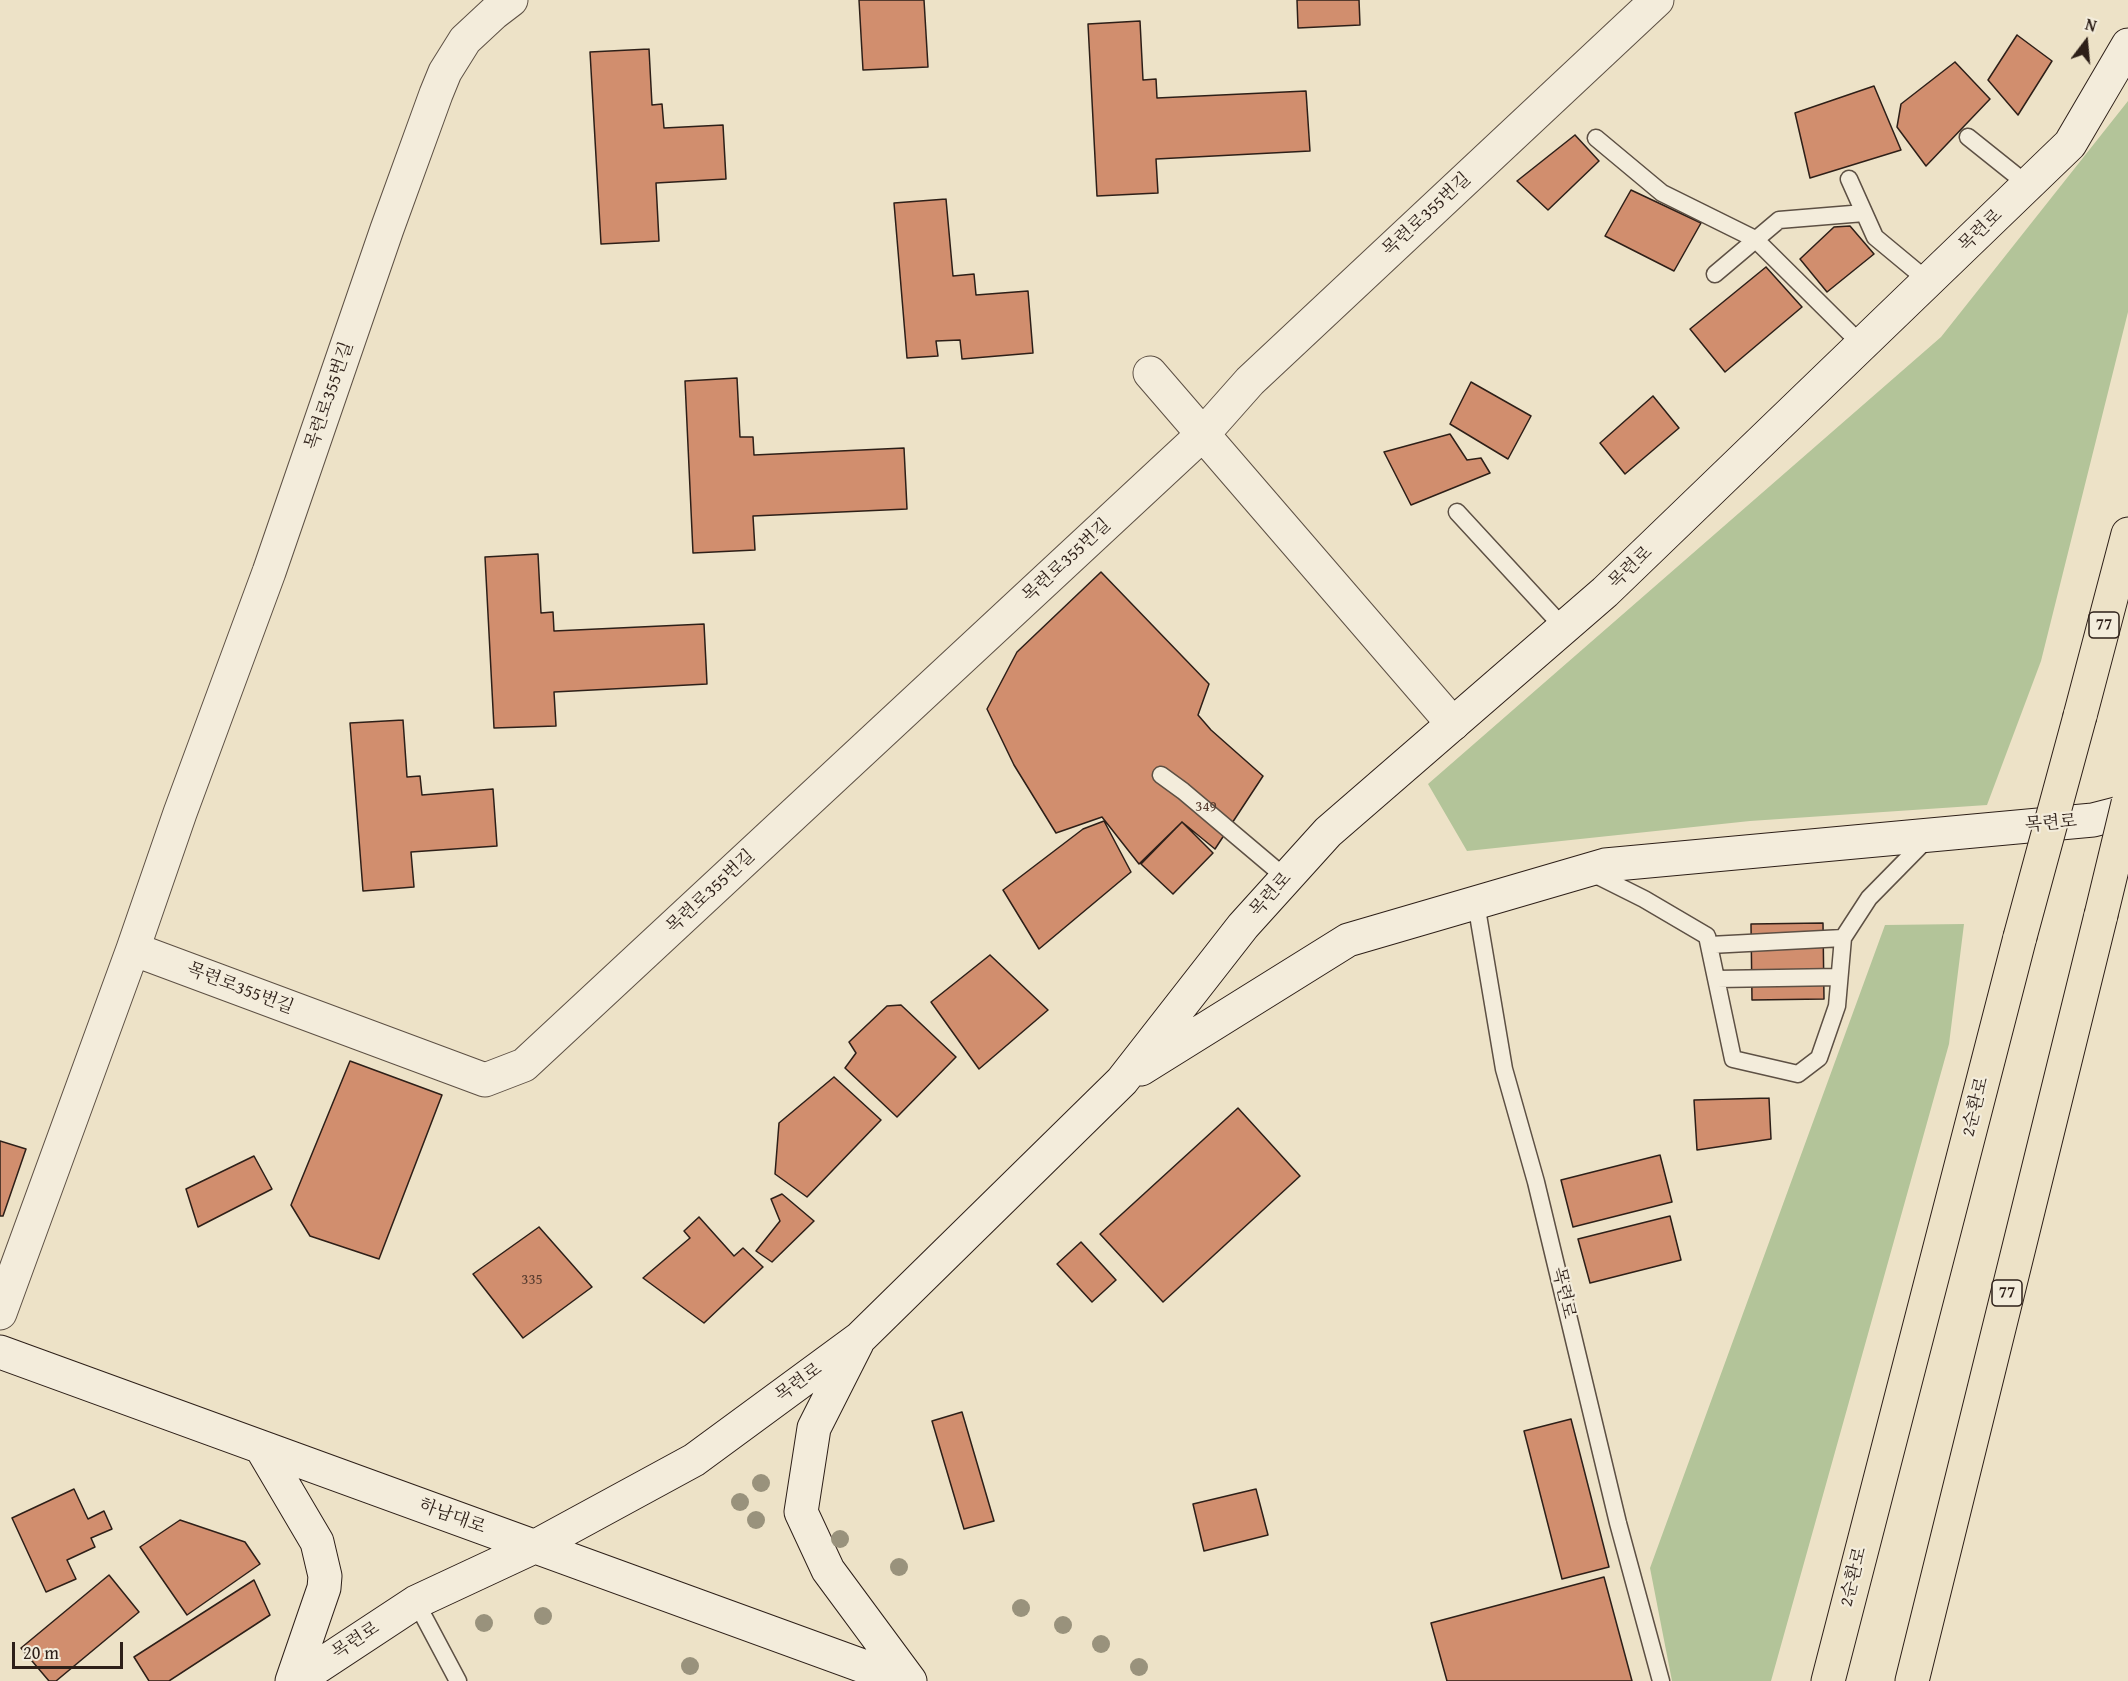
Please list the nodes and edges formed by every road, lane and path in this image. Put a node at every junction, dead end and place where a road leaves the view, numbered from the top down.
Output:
1 (511, 0) edge
2 (1657, 0) edge
3 (2128, 45) edge
4 (1968, 137) dead end
5 (1596, 138) dead end
6 (1850, 179) dead end
7 (2028, 185) junction
8 (1864, 213) junction
9 (1755, 239) junction
10 (1715, 274) dead end
11 (1928, 281) junction
12 (1862, 345) junction
13 (1150, 373) dead end
14 (1203, 434) junction
15 (1457, 512) dead end
16 (2128, 534) edge
17 (1564, 628) junction
18 (1453, 724) junction
19 (1161, 775) dead end
20 (2128, 803) edge
21 (2128, 811) edge
22 (1932, 835) junction
23 (1586, 870) junction
24 (1286, 878) junction
25 (1476, 903) junction
26 (1843, 938) junction
27 (1710, 945) junction
28 (133, 949) junction
29 (1839, 977) junction
30 (1717, 980) junction
31 (1122, 1081) junction
32 (0, 1313) edge
33 (860, 1338) junction
34 (0, 1352) edge
35 (261, 1447) junction
36 (534, 1547) junction
37 (416, 1602) junction
38 (1832, 1666) edge
39 (1913, 1676) edge
40 (294, 1681) edge
41 (458, 1681) edge
42 (904, 1681) edge
43 (910, 1681) edge
44 (1661, 1681) edge

1 - 28 main road, 목련로355번길
2 - 14 main road, 목련로355번길
3 - 7 main road, 목련로
4 - 7 lane
5 - 9 lane
6 - 8 lane
7 - 11 main road, 목련로
8 - 9 lane
8 - 11 lane
9 - 10 lane
9 - 12 lane
11 - 12 main road, 목련로
12 - 17 main road, 목련로
13 - 14 main road
14 - 18 main road
14 - 28 main road, 목련로355번길
15 - 17 lane
16 - 38 highway, 2순환로 / 77, bridge
17 - 18 main road, 목련로
18 - 24 main road, 목련로
19 - 24 lane
20 - 39 highway, 77, bridge
21 - 22 main road, 목련로
22 - 23 main road, 목련로
22 - 26 lane
23 - 25 main road, 목련로
23 - 27 lane
24 - 31 main road, 목련로
25 - 31 main road, 목련로
25 - 44 lane, 목련로
26 - 27 lane
26 - 29 lane
27 - 30 lane
28 - 32 main road, 목련로355번길
29 - 30 lane
29 - 30 lane
31 - 33 main road, 목련로
33 - 36 main road, 목련로
33 - 43 main road
34 - 35 main road, 하남대로
35 - 36 main road, 하남대로
35 - 40 main road
36 - 37 main road, 목련로
36 - 42 main road, 하남대로
37 - 40 main road, 목련로
37 - 41 lane

